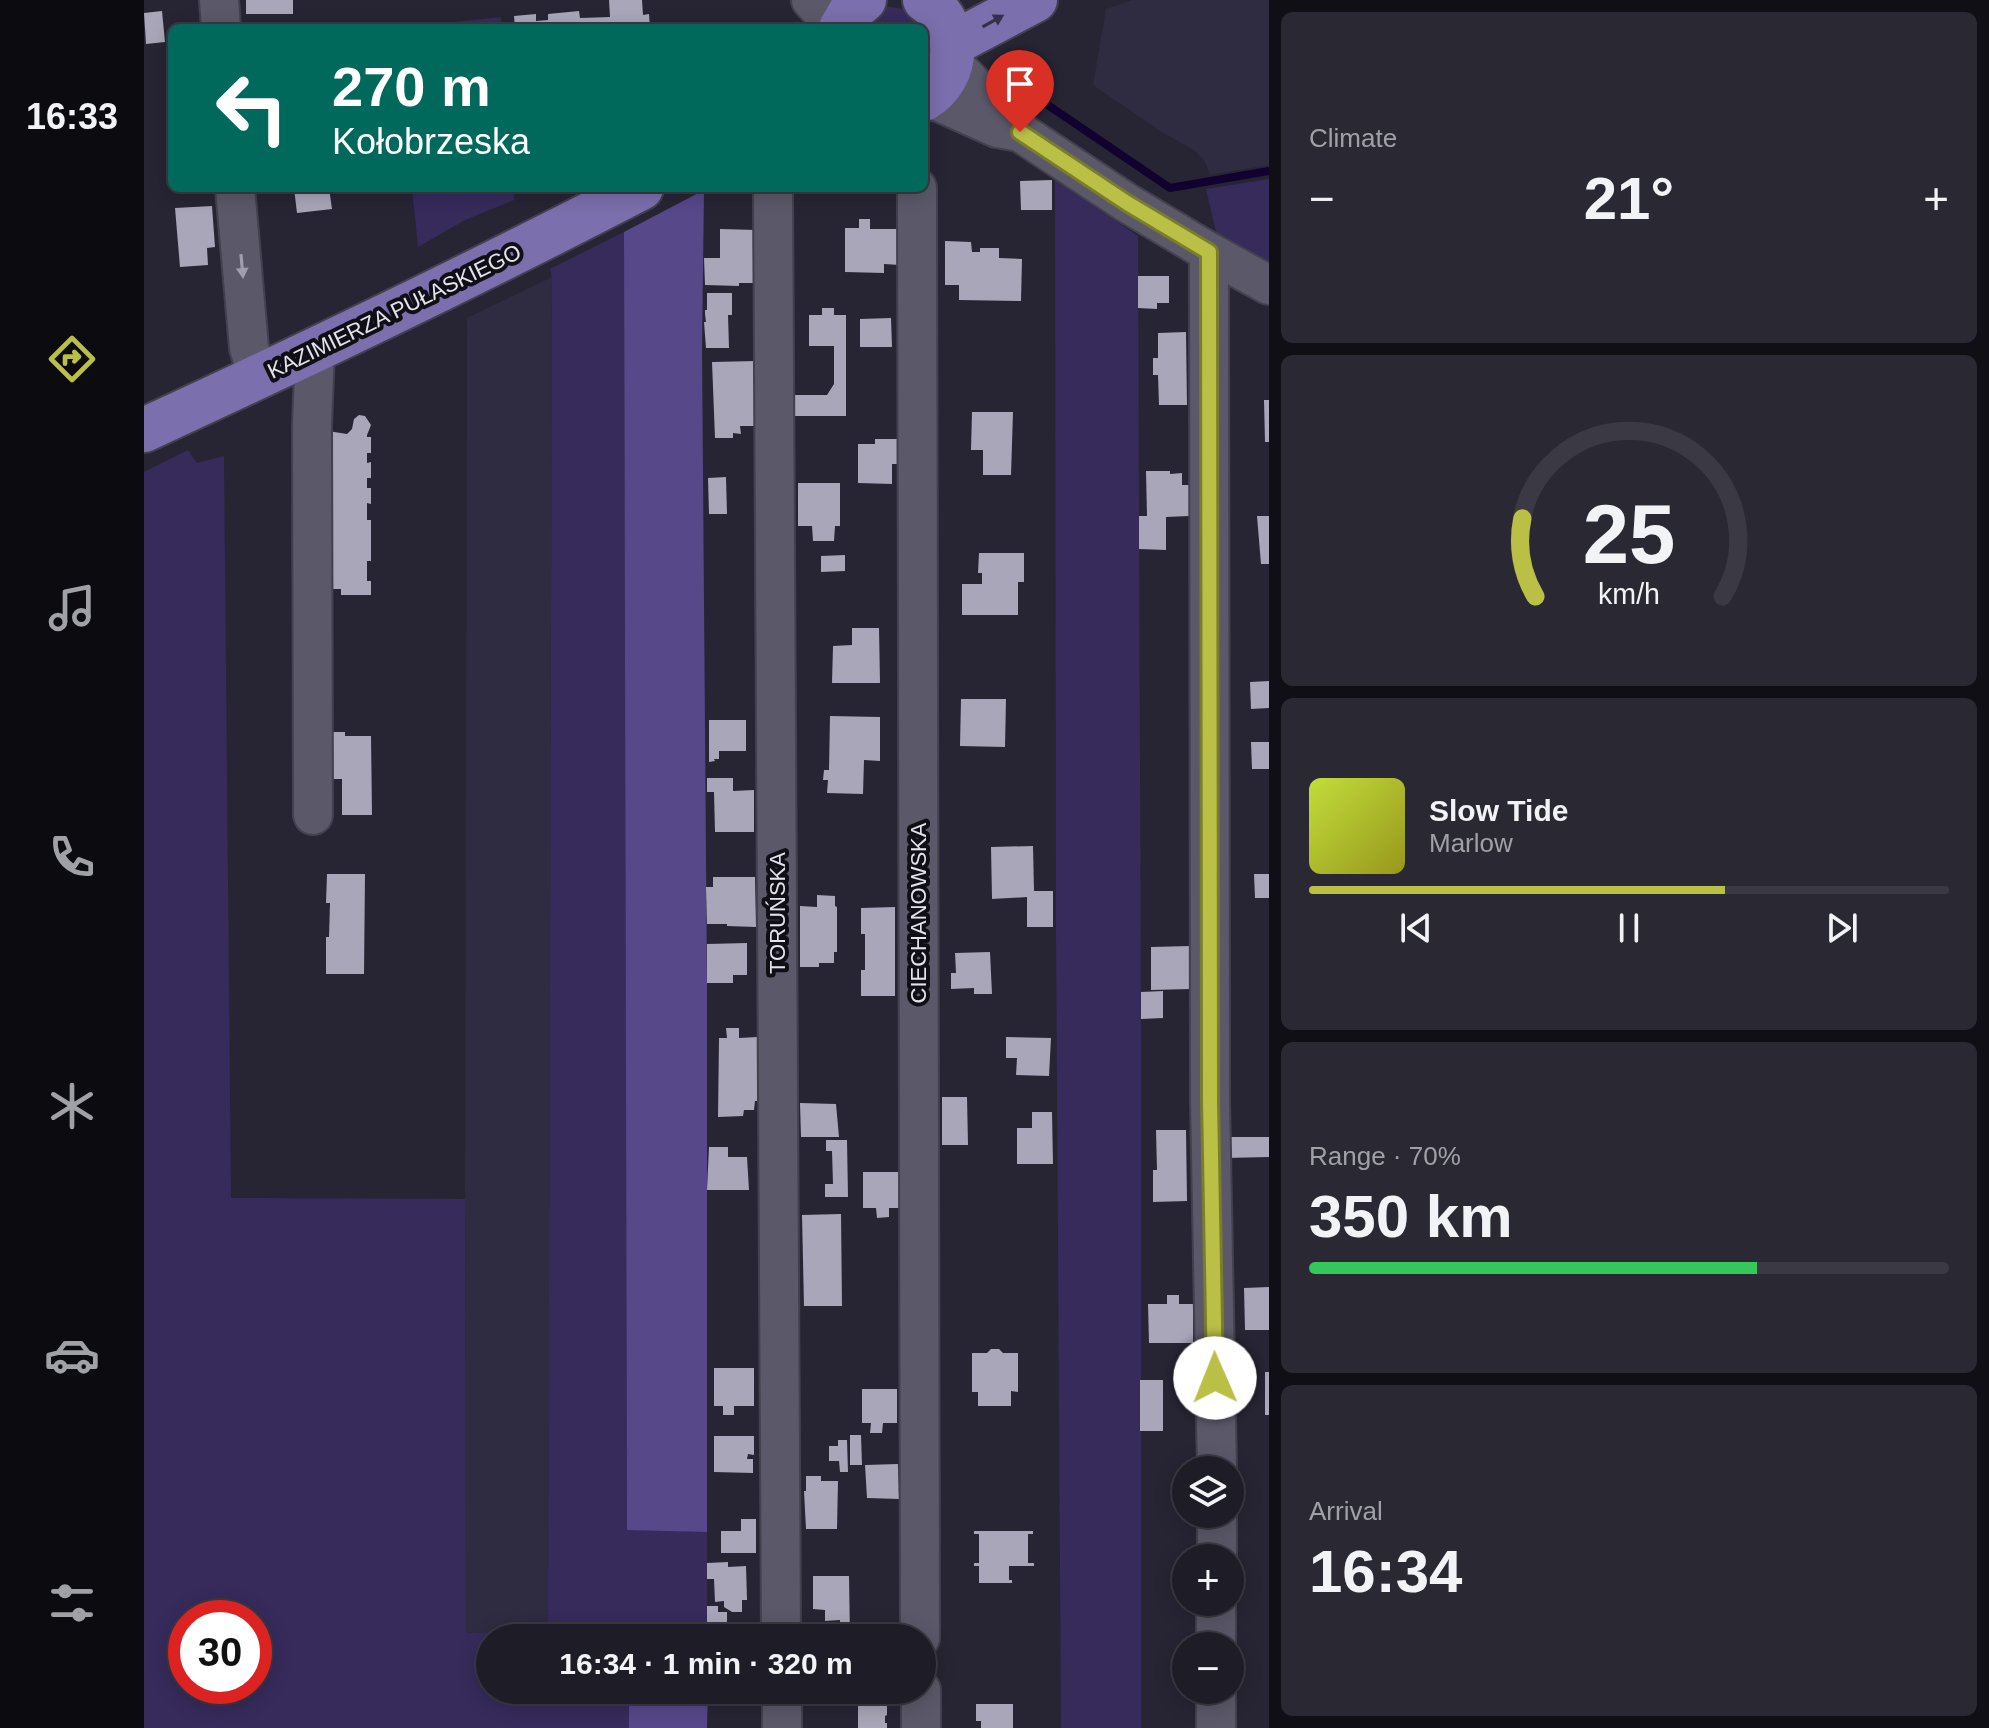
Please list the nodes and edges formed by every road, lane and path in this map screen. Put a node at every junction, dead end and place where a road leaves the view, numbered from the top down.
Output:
1 (219, 0) edge
2 (811, 0) edge
3 (864, 0) edge
4 (1035, 0) edge
5 (221, 24) edge
6 (835, 24) edge
7 (842, 24) edge
8 (941, 45) edge
9 (235, 192) edge
10 (633, 192) edge
11 (773, 192) edge
12 (917, 192) edge
13 (1209, 252) junction
14 (1269, 285) edge
15 (315, 349) junction
16 (258, 377) junction
17 (144, 430) edge
18 (313, 815) dead end
19 (1217, 1456) edge
20 (781, 1624) edge
21 (920, 1624) edge
22 (782, 1704) edge
23 (921, 1704) edge
24 (1216, 1704) edge
25 (782, 1728) edge
26 (921, 1728) edge
27 (1216, 1728) edge

1 - 5 street
2 - 6 street
3 - 7 main road
8 -> 4 main road
8 - 13 street
9 -> 16 street
10 - 15 main road, KAZIMIERZA PUŁASKIEGO
11 - 20 street, TORUŃSKA
12 - 21 street, CIECHANOWSKA
13 - 14 street
13 - 19 street
15 - 16 main road, KAZIMIERZA PUŁASKIEGO
15 - 18 street
16 - 17 main road, KAZIMIERZA PUŁASKIEGO
22 - 25 street
23 - 26 street
24 - 27 street

